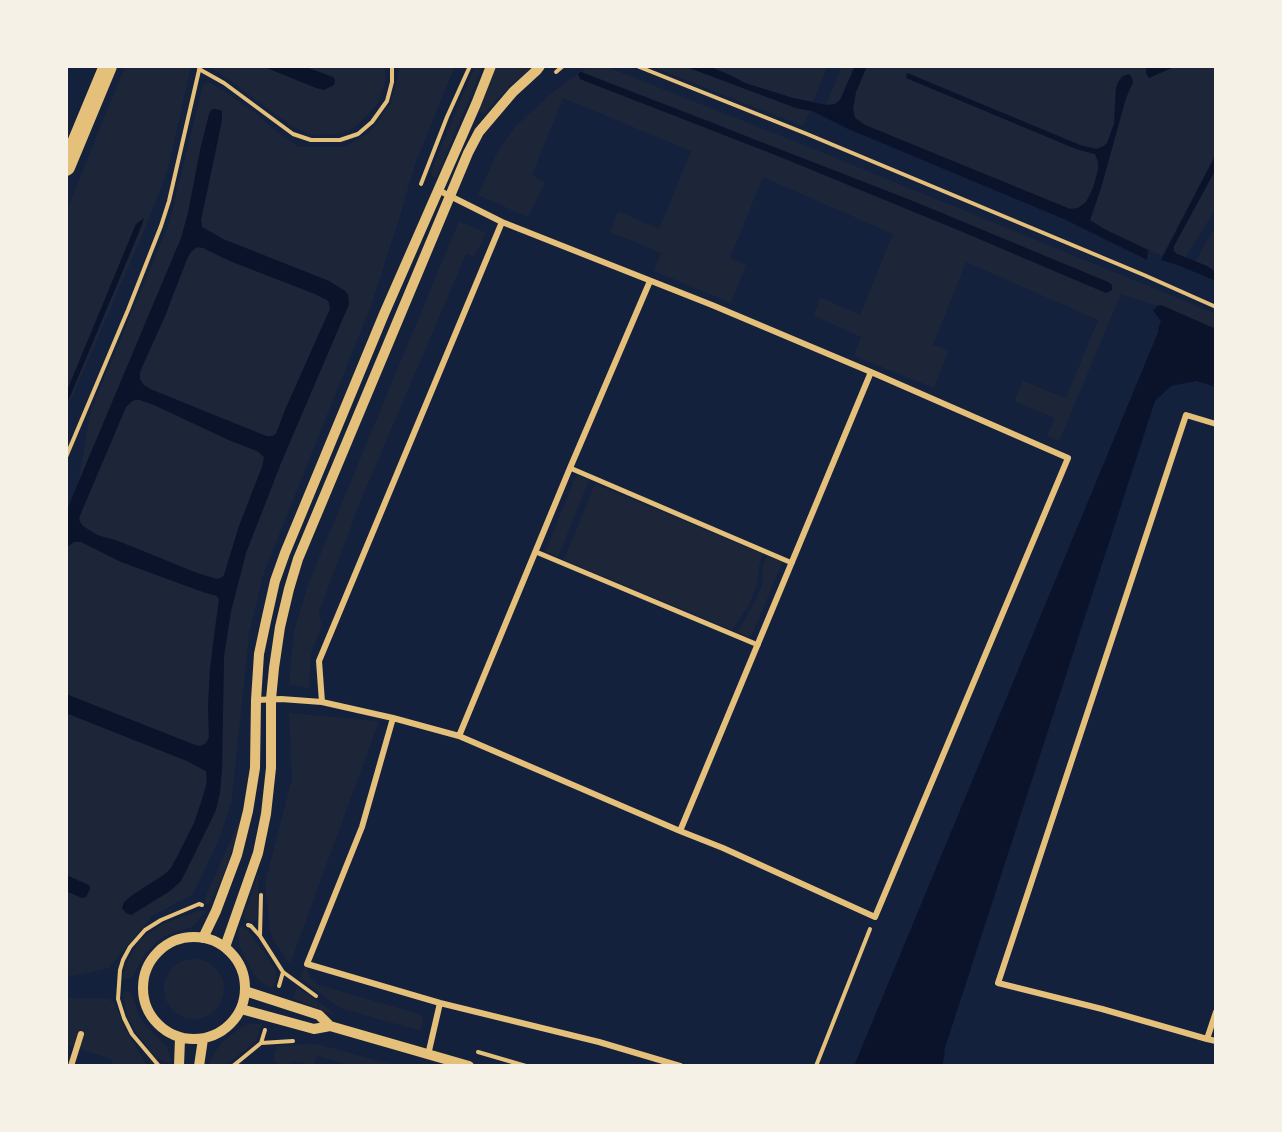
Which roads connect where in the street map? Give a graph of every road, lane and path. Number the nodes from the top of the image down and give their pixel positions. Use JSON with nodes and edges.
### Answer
{"nodes":[{"id":1,"x":108,"y":66,"type":"edge"},
{"id":2,"x":392,"y":66,"type":"edge"},
{"id":3,"x":470,"y":66,"type":"edge"},
{"id":4,"x":491,"y":66,"type":"edge"},
{"id":5,"x":540,"y":66,"type":"edge"},
{"id":6,"x":637,"y":66,"type":"edge"},
{"id":7,"x":199,"y":68,"type":"edge"},
{"id":8,"x":66,"y":167,"type":"edge"},
{"id":9,"x":421,"y":184,"type":"dead end"},
{"id":10,"x":438,"y":190,"type":"junction"},
{"id":11,"x":450,"y":196,"type":"junction"},
{"id":12,"x":502,"y":222,"type":"junction"},
{"id":13,"x":650,"y":280,"type":"junction"},
{"id":14,"x":1216,"y":307,"type":"edge"},
{"id":15,"x":871,"y":372,"type":"junction"},
{"id":16,"x":1216,"y":424,"type":"edge"},
{"id":17,"x":66,"y":457,"type":"edge"},
{"id":18,"x":570,"y":468,"type":"junction"},
{"id":19,"x":536,"y":552,"type":"junction"},
{"id":20,"x":792,"y":563,"type":"junction"},
{"id":21,"x":758,"y":645,"type":"junction"},
{"id":22,"x":271,"y":699,"type":"junction"},
{"id":23,"x":256,"y":700,"type":"junction"},
{"id":24,"x":322,"y":702,"type":"junction"},
{"id":25,"x":393,"y":718,"type":"junction"},
{"id":26,"x":459,"y":736,"type":"junction"},
{"id":27,"x":680,"y":831,"type":"junction"},
{"id":28,"x":262,"y":893,"type":"dead end"},
{"id":29,"x":216,"y":911,"type":"junction"},
{"id":30,"x":875,"y":917,"type":"junction"},
{"id":31,"x":260,"y":936,"type":"dead end"},
{"id":32,"x":203,"y":938,"type":"junction"},
{"id":33,"x":225,"y":947,"type":"junction"},
{"id":34,"x":283,"y":972,"type":"dead end"},
{"id":35,"x":245,"y":991,"type":"junction"},
{"id":36,"x":318,"y":997,"type":"dead end"},
{"id":37,"x":440,"y":1003,"type":"junction"},
{"id":38,"x":241,"y":1009,"type":"junction"},
{"id":39,"x":1216,"y":1011,"type":"edge"},
{"id":40,"x":330,"y":1026,"type":"junction"},
{"id":41,"x":81,"y":1034,"type":"dead end"},
{"id":42,"x":180,"y":1038,"type":"junction"},
{"id":43,"x":203,"y":1039,"type":"junction"},
{"id":44,"x":1207,"y":1039,"type":"junction"},
{"id":45,"x":297,"y":1041,"type":"dead end"},
{"id":46,"x":1216,"y":1041,"type":"edge"},
{"id":47,"x":261,"y":1043,"type":"dead end"},
{"id":48,"x":474,"y":1051,"type":"dead end"},
{"id":49,"x":428,"y":1055,"type":"junction"},
{"id":50,"x":71,"y":1066,"type":"edge"},
{"id":51,"x":159,"y":1066,"type":"edge"},
{"id":52,"x":179,"y":1066,"type":"edge"},
{"id":53,"x":199,"y":1066,"type":"edge"},
{"id":54,"x":469,"y":1066,"type":"edge"},
{"id":55,"x":526,"y":1066,"type":"edge"},
{"id":56,"x":680,"y":1066,"type":"edge"},
{"id":57,"x":816,"y":1066,"type":"edge"}],
"edges":[{"from":1,"to":8,"type":"highway"},
{"from":2,"to":7,"type":"path"},
{"from":3,"to":9,"type":"path"},
{"from":4,"to":10,"type":"street"},
{"from":5,"to":11,"type":"street"},
{"from":6,"to":14,"type":"path"},
{"from":7,"to":17,"type":"path"},
{"from":10,"to":11,"type":"street"},
{"from":10,"to":23,"type":"street"},
{"from":11,"to":12,"type":"street"},
{"from":11,"to":22,"type":"street"},
{"from":12,"to":13,"type":"street"},
{"from":12,"to":24,"type":"street"},
{"from":13,"to":15,"type":"street"},
{"from":13,"to":18,"type":"street"},
{"from":15,"to":20,"type":"street"},
{"from":15,"to":30,"type":"street"},
{"from":16,"to":44,"type":"street"},
{"from":18,"to":19,"type":"street"},
{"from":18,"to":20,"type":"street"},
{"from":19,"to":21,"type":"street"},
{"from":19,"to":26,"type":"street"},
{"from":20,"to":21,"type":"street"},
{"from":21,"to":27,"type":"street"},
{"from":22,"to":23,"type":"street"},
{"from":22,"to":24,"type":"street"},
{"from":22,"to":33,"type":"street"},
{"from":23,"to":29,"type":"street"},
{"from":24,"to":25,"type":"street"},
{"from":25,"to":26,"type":"street"},
{"from":25,"to":37,"type":"street"},
{"from":26,"to":27,"type":"street"},
{"from":27,"to":30,"type":"street"},
{"from":28,"to":31,"type":"path"},
{"from":29,"to":32,"type":"street"},
{"from":29,"to":51,"type":"path"},
{"from":30,"to":57,"type":"path"},
{"from":32,"to":33,"type":"street"},
{"from":32,"to":42,"type":"street"},
{"from":33,"to":35,"type":"street"},
{"from":34,"to":36,"type":"path"},
{"from":35,"to":38,"type":"street"},
{"from":35,"to":40,"type":"street"},
{"from":37,"to":49,"type":"street"},
{"from":37,"to":56,"type":"street"},
{"from":38,"to":40,"type":"street"},
{"from":38,"to":43,"type":"street"},
{"from":39,"to":44,"type":"street"},
{"from":40,"to":49,"type":"street"},
{"from":41,"to":50,"type":"street"},
{"from":42,"to":43,"type":"street"},
{"from":42,"to":52,"type":"street"},
{"from":43,"to":53,"type":"street"},
{"from":44,"to":46,"type":"street"},
{"from":45,"to":47,"type":"path"},
{"from":48,"to":55,"type":"path"},
{"from":49,"to":54,"type":"street"}]}
